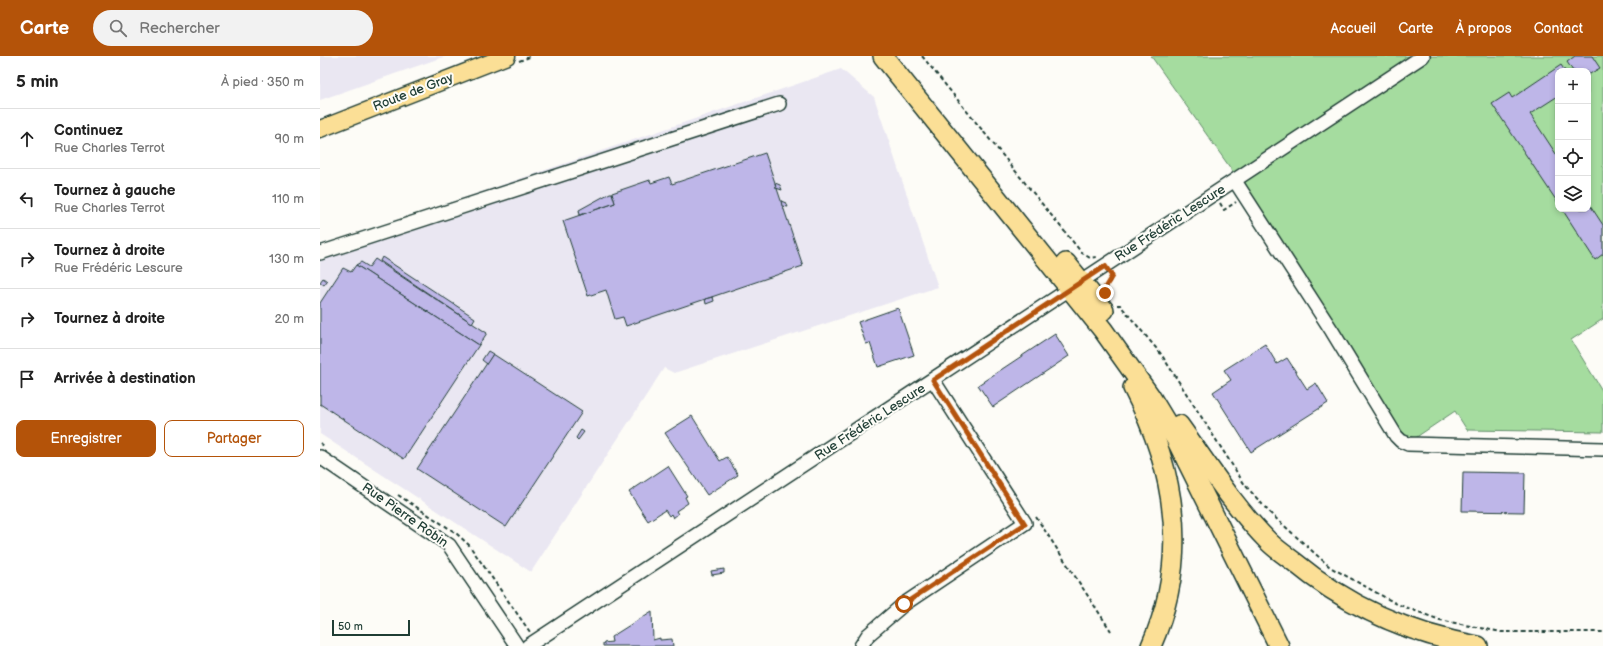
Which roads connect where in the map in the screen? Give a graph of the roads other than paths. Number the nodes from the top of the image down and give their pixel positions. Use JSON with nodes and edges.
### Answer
{"nodes":[{"id":1,"x":507,"y":56,"type":"edge"},
{"id":2,"x":883,"y":56,"type":"edge"},
{"id":3,"x":894,"y":56,"type":"edge"},
{"id":4,"x":1423,"y":56,"type":"edge"},
{"id":5,"x":779,"y":104,"type":"dead end"},
{"id":6,"x":320,"y":129,"type":"edge"},
{"id":7,"x":1235,"y":181,"type":"junction"},
{"id":8,"x":320,"y":253,"type":"edge"},
{"id":9,"x":1076,"y":286,"type":"junction"},
{"id":10,"x":1110,"y":320,"type":"junction"},
{"id":11,"x":933,"y":380,"type":"junction"},
{"id":12,"x":1168,"y":411,"type":"junction"},
{"id":13,"x":1603,"y":449,"type":"edge"},
{"id":14,"x":320,"y":456,"type":"edge"},
{"id":15,"x":1283,"y":645,"type":"edge"},
{"id":16,"x":517,"y":646,"type":"edge"},
{"id":17,"x":528,"y":646,"type":"edge"},
{"id":18,"x":861,"y":646,"type":"edge"},
{"id":19,"x":1151,"y":646,"type":"edge"},
{"id":20,"x":1478,"y":646,"type":"edge"}],
"edges":[{"from":1,"to":6,"type":"main road","name":"Route de Gray"},
{"from":2,"to":9,"type":"highway"},
{"from":3,"to":9,"type":"highway"},
{"from":4,"to":7,"type":"street","name":"Rue Frédéric Lescure"},
{"from":5,"to":8,"type":"street"},
{"from":7,"to":9,"type":"street","name":"Rue Frédéric Lescure"},
{"from":7,"to":13,"type":"street"},
{"from":9,"to":10,"type":"highway"},
{"from":9,"to":11,"type":"street","name":"Rue Frédéric Lescure"},
{"from":10,"to":12,"type":"highway"},
{"from":10,"to":15,"type":"highway"},
{"from":10,"to":19,"type":"highway"},
{"from":11,"to":17,"type":"street","name":"Rue Frédéric Lescure"},
{"from":11,"to":18,"type":"street"},
{"from":12,"to":15,"type":"highway"},
{"from":12,"to":20,"type":"highway"},
{"from":14,"to":16,"type":"street","name":"Rue Pierre Robin"}]}
